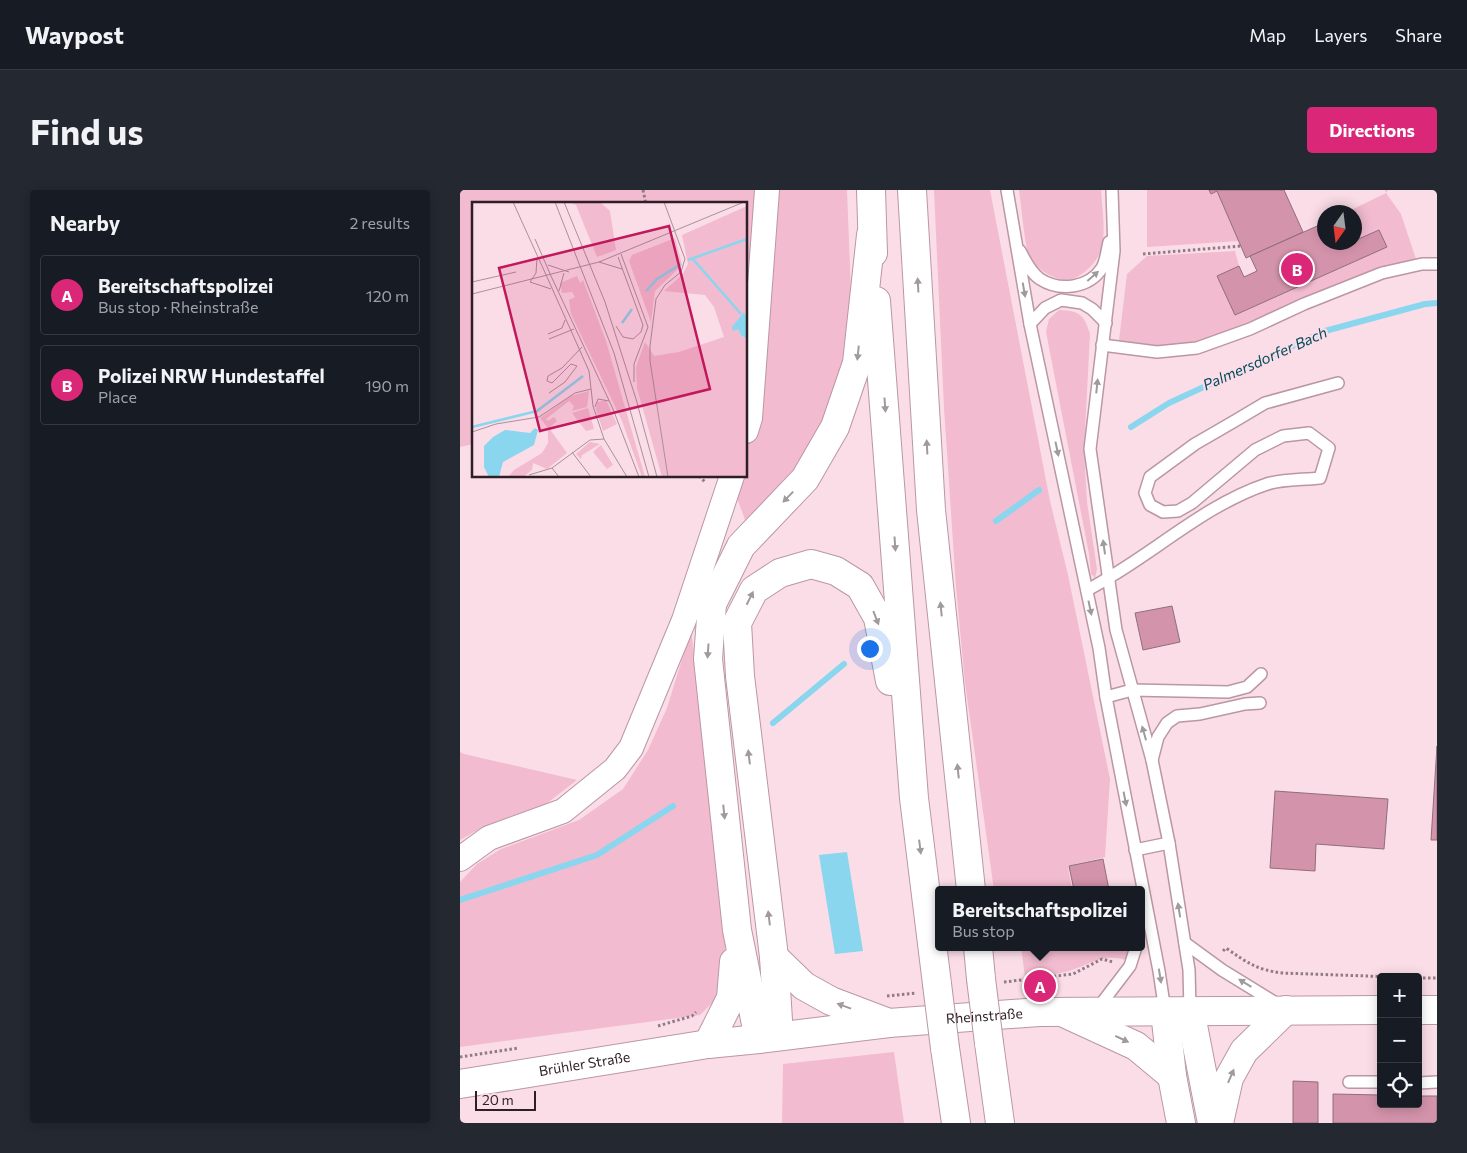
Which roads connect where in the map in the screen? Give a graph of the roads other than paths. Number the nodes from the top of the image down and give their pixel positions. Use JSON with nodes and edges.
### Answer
{"nodes":[{"id":1,"x":767,"y":190,"type":"edge"},
{"id":2,"x":871,"y":190,"type":"edge"},
{"id":3,"x":912,"y":190,"type":"edge"},
{"id":4,"x":1007,"y":190,"type":"edge"},
{"id":5,"x":1112,"y":190,"type":"edge"},
{"id":6,"x":1113,"y":210,"type":"junction"},
{"id":7,"x":871,"y":235,"type":"junction"},
{"id":8,"x":1016,"y":243,"type":"junction"},
{"id":9,"x":1437,"y":264,"type":"edge"},
{"id":10,"x":1106,"y":323,"type":"junction"},
{"id":11,"x":1030,"y":324,"type":"junction"},
{"id":12,"x":1102,"y":345,"type":"junction"},
{"id":13,"x":1338,"y":383,"type":"dead end"},
{"id":14,"x":748,"y":424,"type":"edge"},
{"id":15,"x":731,"y":478,"type":"edge"},
{"id":16,"x":1108,"y":579,"type":"junction"},
{"id":17,"x":1087,"y":590,"type":"junction"},
{"id":18,"x":1261,"y":674,"type":"dead end"},
{"id":19,"x":1132,"y":690,"type":"junction"},
{"id":20,"x":1106,"y":697,"type":"junction"},
{"id":21,"x":1260,"y":703,"type":"dead end"},
{"id":22,"x":1152,"y":760,"type":"junction"},
{"id":23,"x":914,"y":798,"type":"junction"},
{"id":24,"x":1169,"y":843,"type":"junction"},
{"id":25,"x":1135,"y":850,"type":"junction"},
{"id":26,"x":460,"y":859,"type":"edge"},
{"id":27,"x":971,"y":886,"type":"edge"},
{"id":28,"x":1142,"y":886,"type":"edge"},
{"id":29,"x":1145,"y":899,"type":"edge"},
{"id":30,"x":1146,"y":904,"type":"junction"},
{"id":31,"x":1145,"y":908,"type":"edge"},
{"id":32,"x":737,"y":930,"type":"junction"},
{"id":33,"x":1185,"y":943,"type":"junction"},
{"id":34,"x":978,"y":951,"type":"edge"},
{"id":35,"x":1135,"y":951,"type":"edge"},
{"id":36,"x":774,"y":958,"type":"junction"},
{"id":37,"x":1286,"y":1010,"type":"junction"},
{"id":38,"x":1377,"y":1010,"type":"edge"},
{"id":39,"x":1422,"y":1010,"type":"edge"},
{"id":40,"x":1437,"y":1010,"type":"edge"},
{"id":41,"x":1096,"y":1011,"type":"junction"},
{"id":42,"x":1178,"y":1011,"type":"junction"},
{"id":43,"x":1062,"y":1012,"type":"junction"},
{"id":44,"x":889,"y":1023,"type":"junction"},
{"id":45,"x":769,"y":1038,"type":"junction"},
{"id":46,"x":708,"y":1044,"type":"junction"},
{"id":47,"x":1172,"y":1076,"type":"junction"},
{"id":48,"x":1350,"y":1082,"type":"dead end"},
{"id":49,"x":1377,"y":1082,"type":"edge"},
{"id":50,"x":1437,"y":1082,"type":"edge"},
{"id":51,"x":1422,"y":1083,"type":"edge"},
{"id":52,"x":460,"y":1084,"type":"edge"},
{"id":53,"x":956,"y":1123,"type":"edge"},
{"id":54,"x":1000,"y":1123,"type":"edge"},
{"id":55,"x":1181,"y":1123,"type":"edge"},
{"id":56,"x":1212,"y":1123,"type":"edge"},
{"id":57,"x":1219,"y":1123,"type":"edge"}],
"edges":[{"from":1,"to":14,"type":"street"},
{"from":2,"to":7,"type":"main road"},
{"from":27,"to":3,"type":"main road","one_way":true},
{"from":4,"to":8,"type":"lane"},
{"from":5,"to":6,"type":"lane"},
{"from":8,"to":6,"type":"lane","one_way":true},
{"from":6,"to":10,"type":"lane"},
{"from":7,"to":23,"type":"main road","one_way":true},
{"from":7,"to":32,"type":"main road","one_way":true},
{"from":8,"to":11,"type":"lane","one_way":true},
{"from":9,"to":12,"type":"lane"},
{"from":10,"to":11,"type":"lane"},
{"from":10,"to":12,"type":"lane"},
{"from":11,"to":17,"type":"lane","one_way":true},
{"from":16,"to":12,"type":"lane","one_way":true},
{"from":13,"to":16,"type":"lane"},
{"from":15,"to":26,"type":"street"},
{"from":16,"to":17,"type":"lane"},
{"from":16,"to":19,"type":"lane"},
{"from":17,"to":20,"type":"lane","one_way":true},
{"from":18,"to":19,"type":"lane"},
{"from":19,"to":20,"type":"lane"},
{"from":22,"to":19,"type":"lane","one_way":true},
{"from":20,"to":25,"type":"lane","one_way":true},
{"from":21,"to":22,"type":"lane"},
{"from":22,"to":24,"type":"lane"},
{"from":36,"to":23,"type":"main road","one_way":true},
{"from":23,"to":53,"type":"main road","one_way":true,"bridge":true},
{"from":24,"to":25,"type":"lane"},
{"from":33,"to":24,"type":"lane","one_way":true},
{"from":25,"to":28,"type":"lane"},
{"from":29,"to":30,"type":"lane"},
{"from":30,"to":31,"type":"lane"},
{"from":30,"to":42,"type":"lane","one_way":true},
{"from":32,"to":45,"type":"main road"},
{"from":32,"to":46,"type":"main road"},
{"from":37,"to":33,"type":"lane","one_way":true},
{"from":33,"to":42,"type":"lane"},
{"from":34,"to":54,"type":"main road","bridge":true},
{"from":35,"to":41,"type":"lane"},
{"from":44,"to":36,"type":"main road","one_way":true},
{"from":36,"to":45,"type":"main road"},
{"from":37,"to":38,"type":"main road","name":"Rheinstraße"},
{"from":37,"to":42,"type":"main road","name":"Rheinstraße"},
{"from":57,"to":37,"type":"main road","one_way":true},
{"from":39,"to":40,"type":"main road"},
{"from":41,"to":42,"type":"main road","name":"Rheinstraße"},
{"from":41,"to":43,"type":"main road","name":"Rheinstraße"},
{"from":42,"to":47,"type":"main road"},
{"from":42,"to":56,"type":"main road"},
{"from":43,"to":44,"type":"main road","name":"Rheinstraße"},
{"from":43,"to":47,"type":"main road","one_way":true},
{"from":44,"to":45,"type":"main road","name":"Rheinstraße"},
{"from":45,"to":46,"type":"main road","name":"Rheinstraße"},
{"from":46,"to":52,"type":"main road","name":"Brühler Straße"},
{"from":47,"to":55,"type":"main road"},
{"from":48,"to":49,"type":"lane"},
{"from":50,"to":51,"type":"lane"}]}
